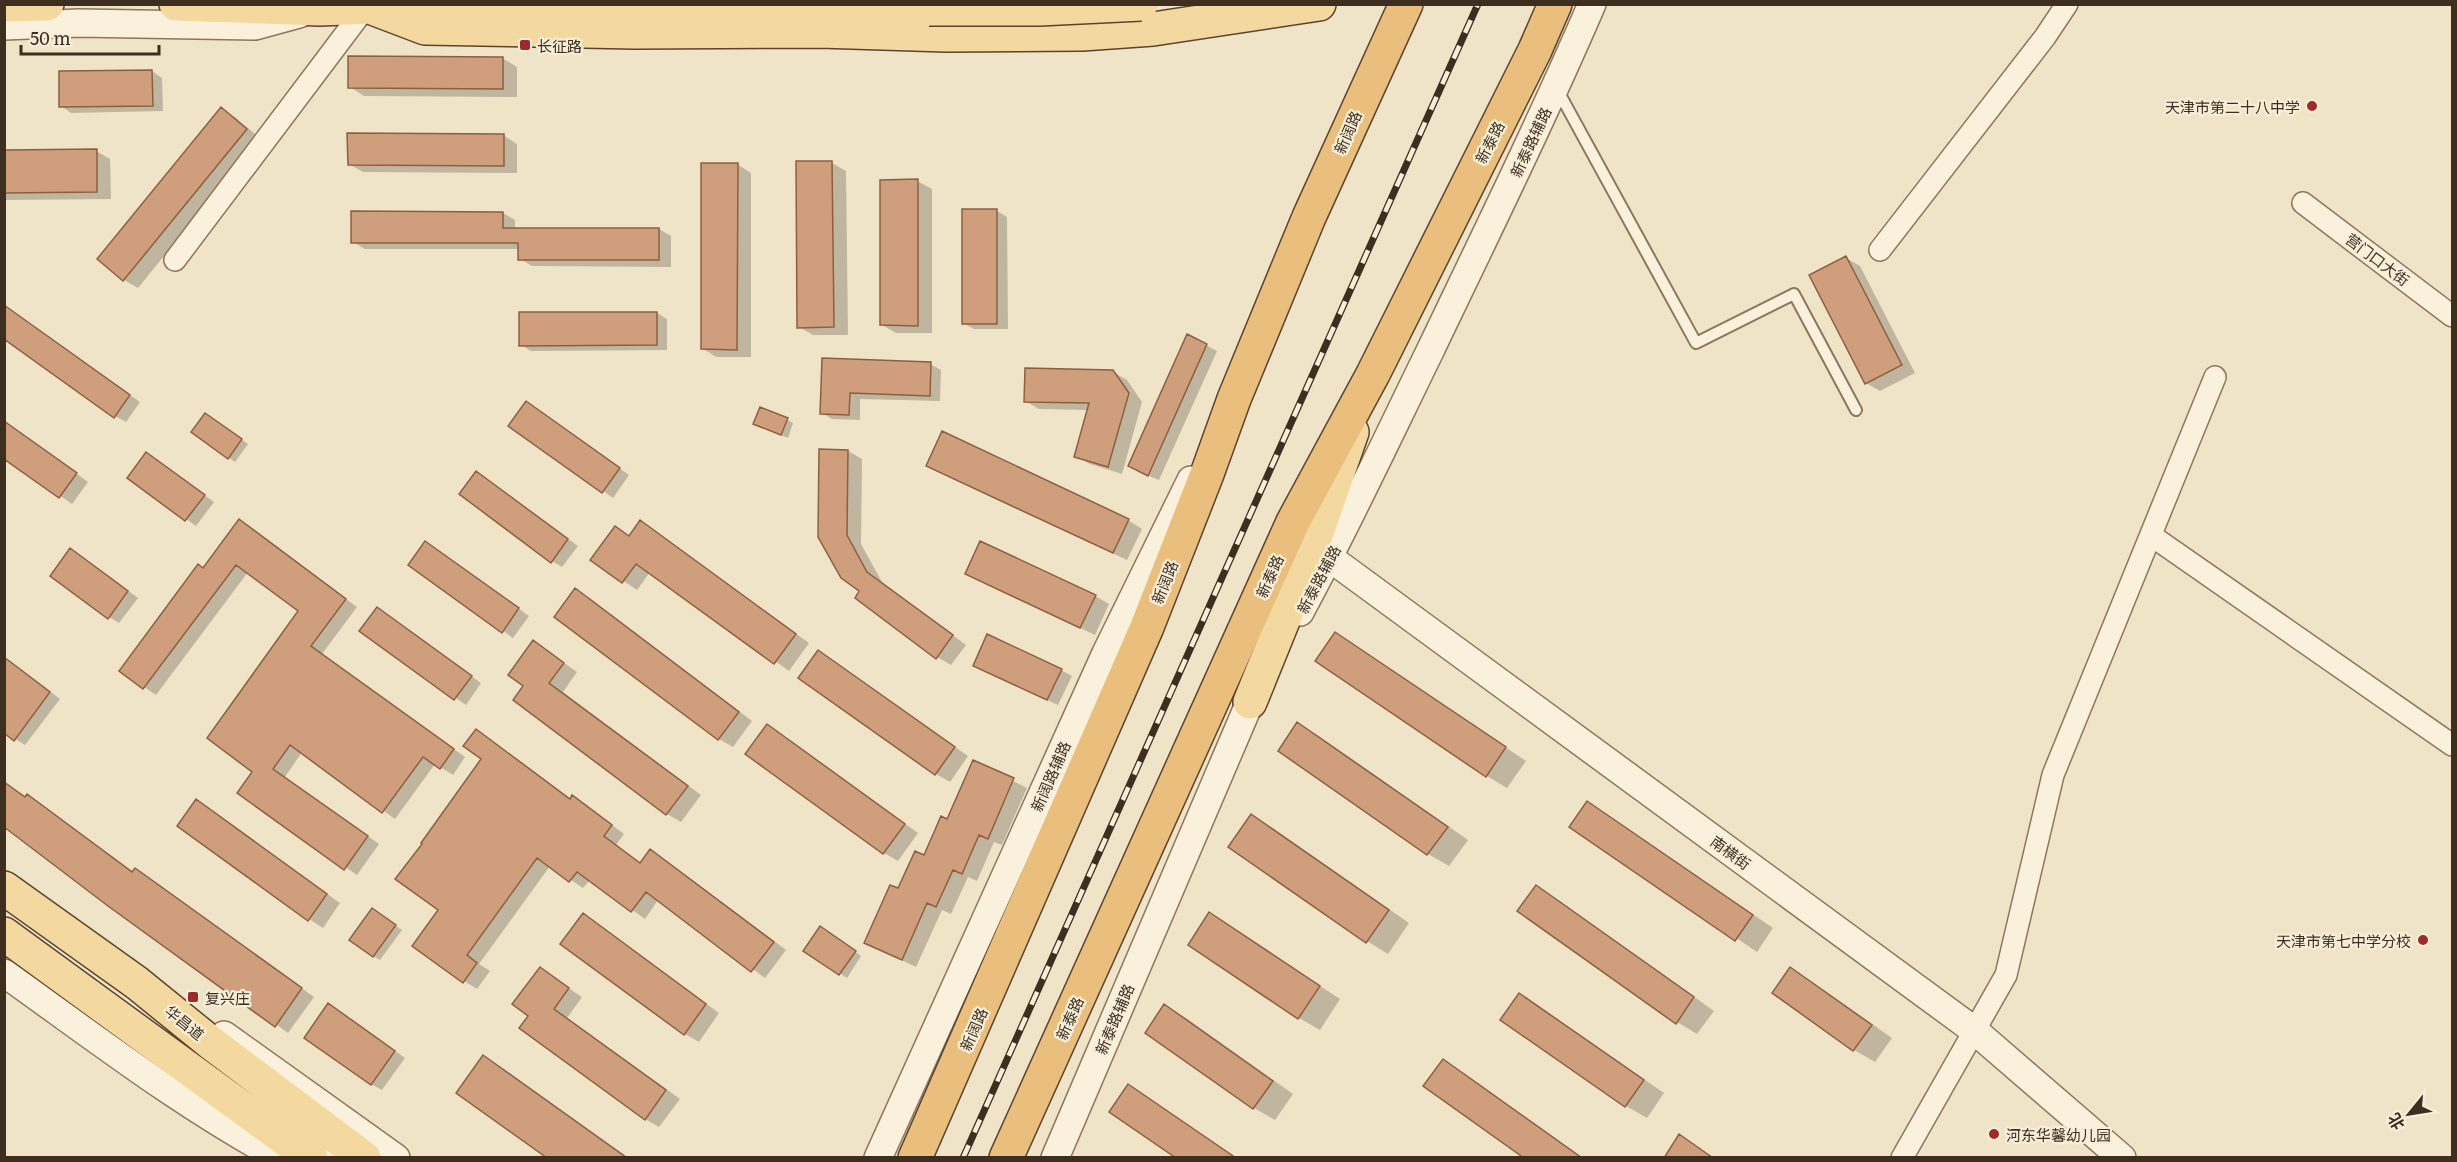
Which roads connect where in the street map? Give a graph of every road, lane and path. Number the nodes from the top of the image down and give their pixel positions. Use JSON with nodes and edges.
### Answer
{"nodes":[{"id":1,"x":47,"y":4,"type":"edge"},
{"id":2,"x":176,"y":4,"type":"edge"},
{"id":3,"x":1141,"y":4,"type":"edge"},
{"id":4,"x":1319,"y":4,"type":"edge"},
{"id":5,"x":1555,"y":4,"type":"edge"},
{"id":6,"x":1592,"y":4,"type":"edge"},
{"id":7,"x":2067,"y":4,"type":"edge"},
{"id":8,"x":4,"y":5,"type":"edge"},
{"id":9,"x":426,"y":5,"type":"edge"},
{"id":10,"x":264,"y":6,"type":"edge"},
{"id":11,"x":1405,"y":6,"type":"edge"},
{"id":12,"x":370,"y":8,"type":"junction"},
{"id":13,"x":320,"y":9,"type":"junction"},
{"id":14,"x":940,"y":16,"type":"edge"},
{"id":15,"x":4,"y":26,"type":"edge"},
{"id":16,"x":1556,"y":87,"type":"junction"},
{"id":17,"x":2303,"y":203,"type":"dead end"},
{"id":18,"x":1880,"y":250,"type":"dead end"},
{"id":19,"x":175,"y":260,"type":"dead end"},
{"id":20,"x":2452,"y":316,"type":"edge"},
{"id":21,"x":1373,"y":374,"type":"junction"},
{"id":22,"x":2215,"y":377,"type":"dead end"},
{"id":23,"x":1234,"y":399,"type":"junction"},
{"id":24,"x":1856,"y":410,"type":"dead end"},
{"id":25,"x":2152,"y":536,"type":"junction"},
{"id":26,"x":1330,"y":558,"type":"junction"},
{"id":27,"x":1250,"y":702,"type":"junction"},
{"id":28,"x":2452,"y":745,"type":"edge"},
{"id":29,"x":4,"y":888,"type":"edge"},
{"id":30,"x":4,"y":934,"type":"edge"},
{"id":31,"x":4,"y":973,"type":"edge"},
{"id":32,"x":137,"y":983,"type":"junction"},
{"id":33,"x":1975,"y":1031,"type":"junction"},
{"id":34,"x":140,"y":1070,"type":"junction"},
{"id":35,"x":350,"y":1151,"type":"edge"},
{"id":36,"x":241,"y":1158,"type":"edge"},
{"id":37,"x":280,"y":1158,"type":"edge"},
{"id":38,"x":311,"y":1158,"type":"edge"},
{"id":39,"x":396,"y":1158,"type":"edge"},
{"id":40,"x":878,"y":1158,"type":"edge"},
{"id":41,"x":915,"y":1158,"type":"edge"},
{"id":42,"x":1006,"y":1158,"type":"edge"},
{"id":43,"x":1055,"y":1158,"type":"edge"},
{"id":44,"x":1902,"y":1158,"type":"edge"},
{"id":45,"x":2122,"y":1158,"type":"edge"}],
"edges":[{"from":1,"to":8,"type":"main road"},
{"from":2,"to":10,"type":"main road"},
{"from":3,"to":14,"type":"main road","bridge":true},
{"from":4,"to":14,"type":"main road"},
{"from":5,"to":21,"type":"highway","name":"新泰路"},
{"from":6,"to":16,"type":"street","name":"新泰路辅路"},
{"from":7,"to":18,"type":"street"},
{"from":9,"to":12,"type":"main road"},
{"from":9,"to":14,"type":"main road"},
{"from":10,"to":13,"type":"main road"},
{"from":11,"to":23,"type":"highway","name":"新阔路"},
{"from":12,"to":13,"type":"main road"},
{"from":12,"to":14,"type":"main road"},
{"from":12,"to":19,"type":"street"},
{"from":13,"to":15,"type":"street"},
{"from":16,"to":24,"type":"lane"},
{"from":16,"to":26,"type":"street","name":"新泰路辅路"},
{"from":17,"to":20,"type":"street","name":"营门口大街"},
{"from":21,"to":27,"type":"main road"},
{"from":21,"to":42,"type":"highway","name":"新泰路"},
{"from":22,"to":25,"type":"street"},
{"from":23,"to":40,"type":"street","name":"新阔路辅路"},
{"from":23,"to":41,"type":"highway","name":"新阔路"},
{"from":25,"to":28,"type":"street"},
{"from":25,"to":33,"type":"street"},
{"from":26,"to":27,"type":"street","name":"新泰路辅路"},
{"from":26,"to":33,"type":"street","name":"南横街"},
{"from":27,"to":43,"type":"street","name":"新泰路辅路"},
{"from":29,"to":32,"type":"main road","name":"华昌道"},
{"from":30,"to":38,"type":"main road"},
{"from":31,"to":34,"type":"street"},
{"from":32,"to":35,"type":"main road","name":"华昌道"},
{"from":32,"to":35,"type":"street"},
{"from":33,"to":44,"type":"street"},
{"from":33,"to":45,"type":"street","name":"南横街"},
{"from":34,"to":36,"type":"street"},
{"from":34,"to":37,"type":"street"},
{"from":35,"to":39,"type":"street"}]}
